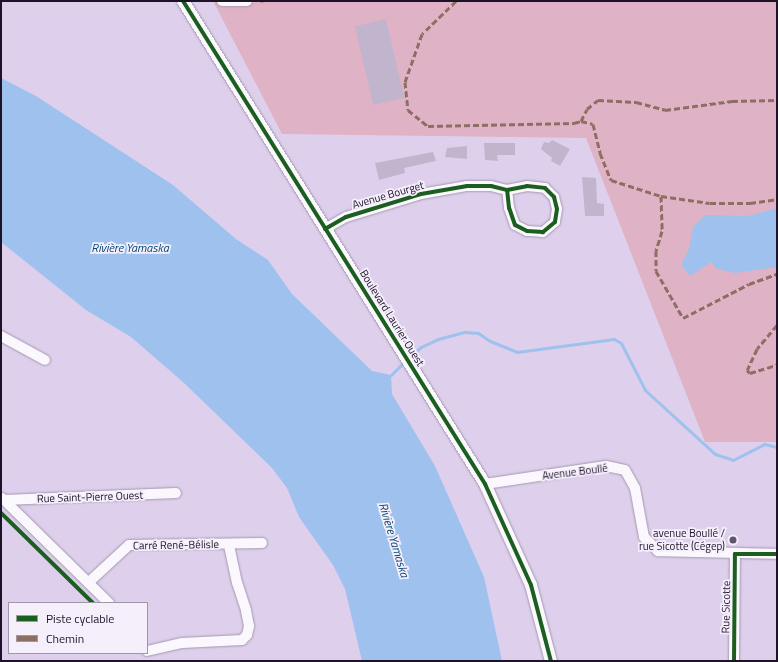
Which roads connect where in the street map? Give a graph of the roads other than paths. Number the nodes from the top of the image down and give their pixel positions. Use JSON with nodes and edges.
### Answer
{"nodes":[{"id":1,"x":184,"y":1,"type":"edge"},
{"id":2,"x":222,"y":1,"type":"edge"},
{"id":3,"x":247,"y":1,"type":"edge"},
{"id":4,"x":507,"y":190,"type":"junction"},
{"id":5,"x":325,"y":229,"type":"junction"},
{"id":6,"x":1,"y":336,"type":"edge"},
{"id":7,"x":45,"y":360,"type":"dead end"},
{"id":8,"x":485,"y":484,"type":"junction"},
{"id":9,"x":176,"y":493,"type":"dead end"},
{"id":10,"x":3,"y":499,"type":"edge"},
{"id":11,"x":262,"y":543,"type":"dead end"},
{"id":12,"x":228,"y":545,"type":"junction"},
{"id":13,"x":735,"y":554,"type":"junction"},
{"id":14,"x":777,"y":554,"type":"edge"},
{"id":15,"x":89,"y":582,"type":"junction"},
{"id":16,"x":108,"y":602,"type":"edge"},
{"id":17,"x":148,"y":651,"type":"edge"},
{"id":18,"x":551,"y":661,"type":"edge"},
{"id":19,"x":734,"y":661,"type":"edge"}],
"edges":[{"from":1,"to":5,"type":"main road","name":"Boulevard Laurier Ouest"},
{"from":2,"to":3,"type":"street"},
{"from":4,"to":4,"type":"street","name":"Avenue Bourget"},
{"from":4,"to":5,"type":"street","name":"Avenue Bourget"},
{"from":5,"to":8,"type":"main road","name":"Boulevard Laurier Ouest"},
{"from":6,"to":7,"type":"street"},
{"from":8,"to":13,"type":"street","name":"Avenue Boullé"},
{"from":8,"to":18,"type":"main road","name":"Boulevard Laurier Ouest"},
{"from":9,"to":10,"type":"street","name":"Rue Saint-Pierre Ouest"},
{"from":10,"to":15,"type":"street","name":"Rue Saint-Pierre Ouest"},
{"from":11,"to":12,"type":"street","name":"Carré René-Bélisle"},
{"from":12,"to":15,"type":"street","name":"Carré René-Bélisle"},
{"from":12,"to":17,"type":"street","name":"Carré René-Bélisle"},
{"from":13,"to":14,"type":"street","name":"Avenue Boullé"},
{"from":13,"to":19,"type":"street","name":"Rue Sicotte"},
{"from":15,"to":16,"type":"street","name":"Rue Saint-Pierre Ouest"}]}
